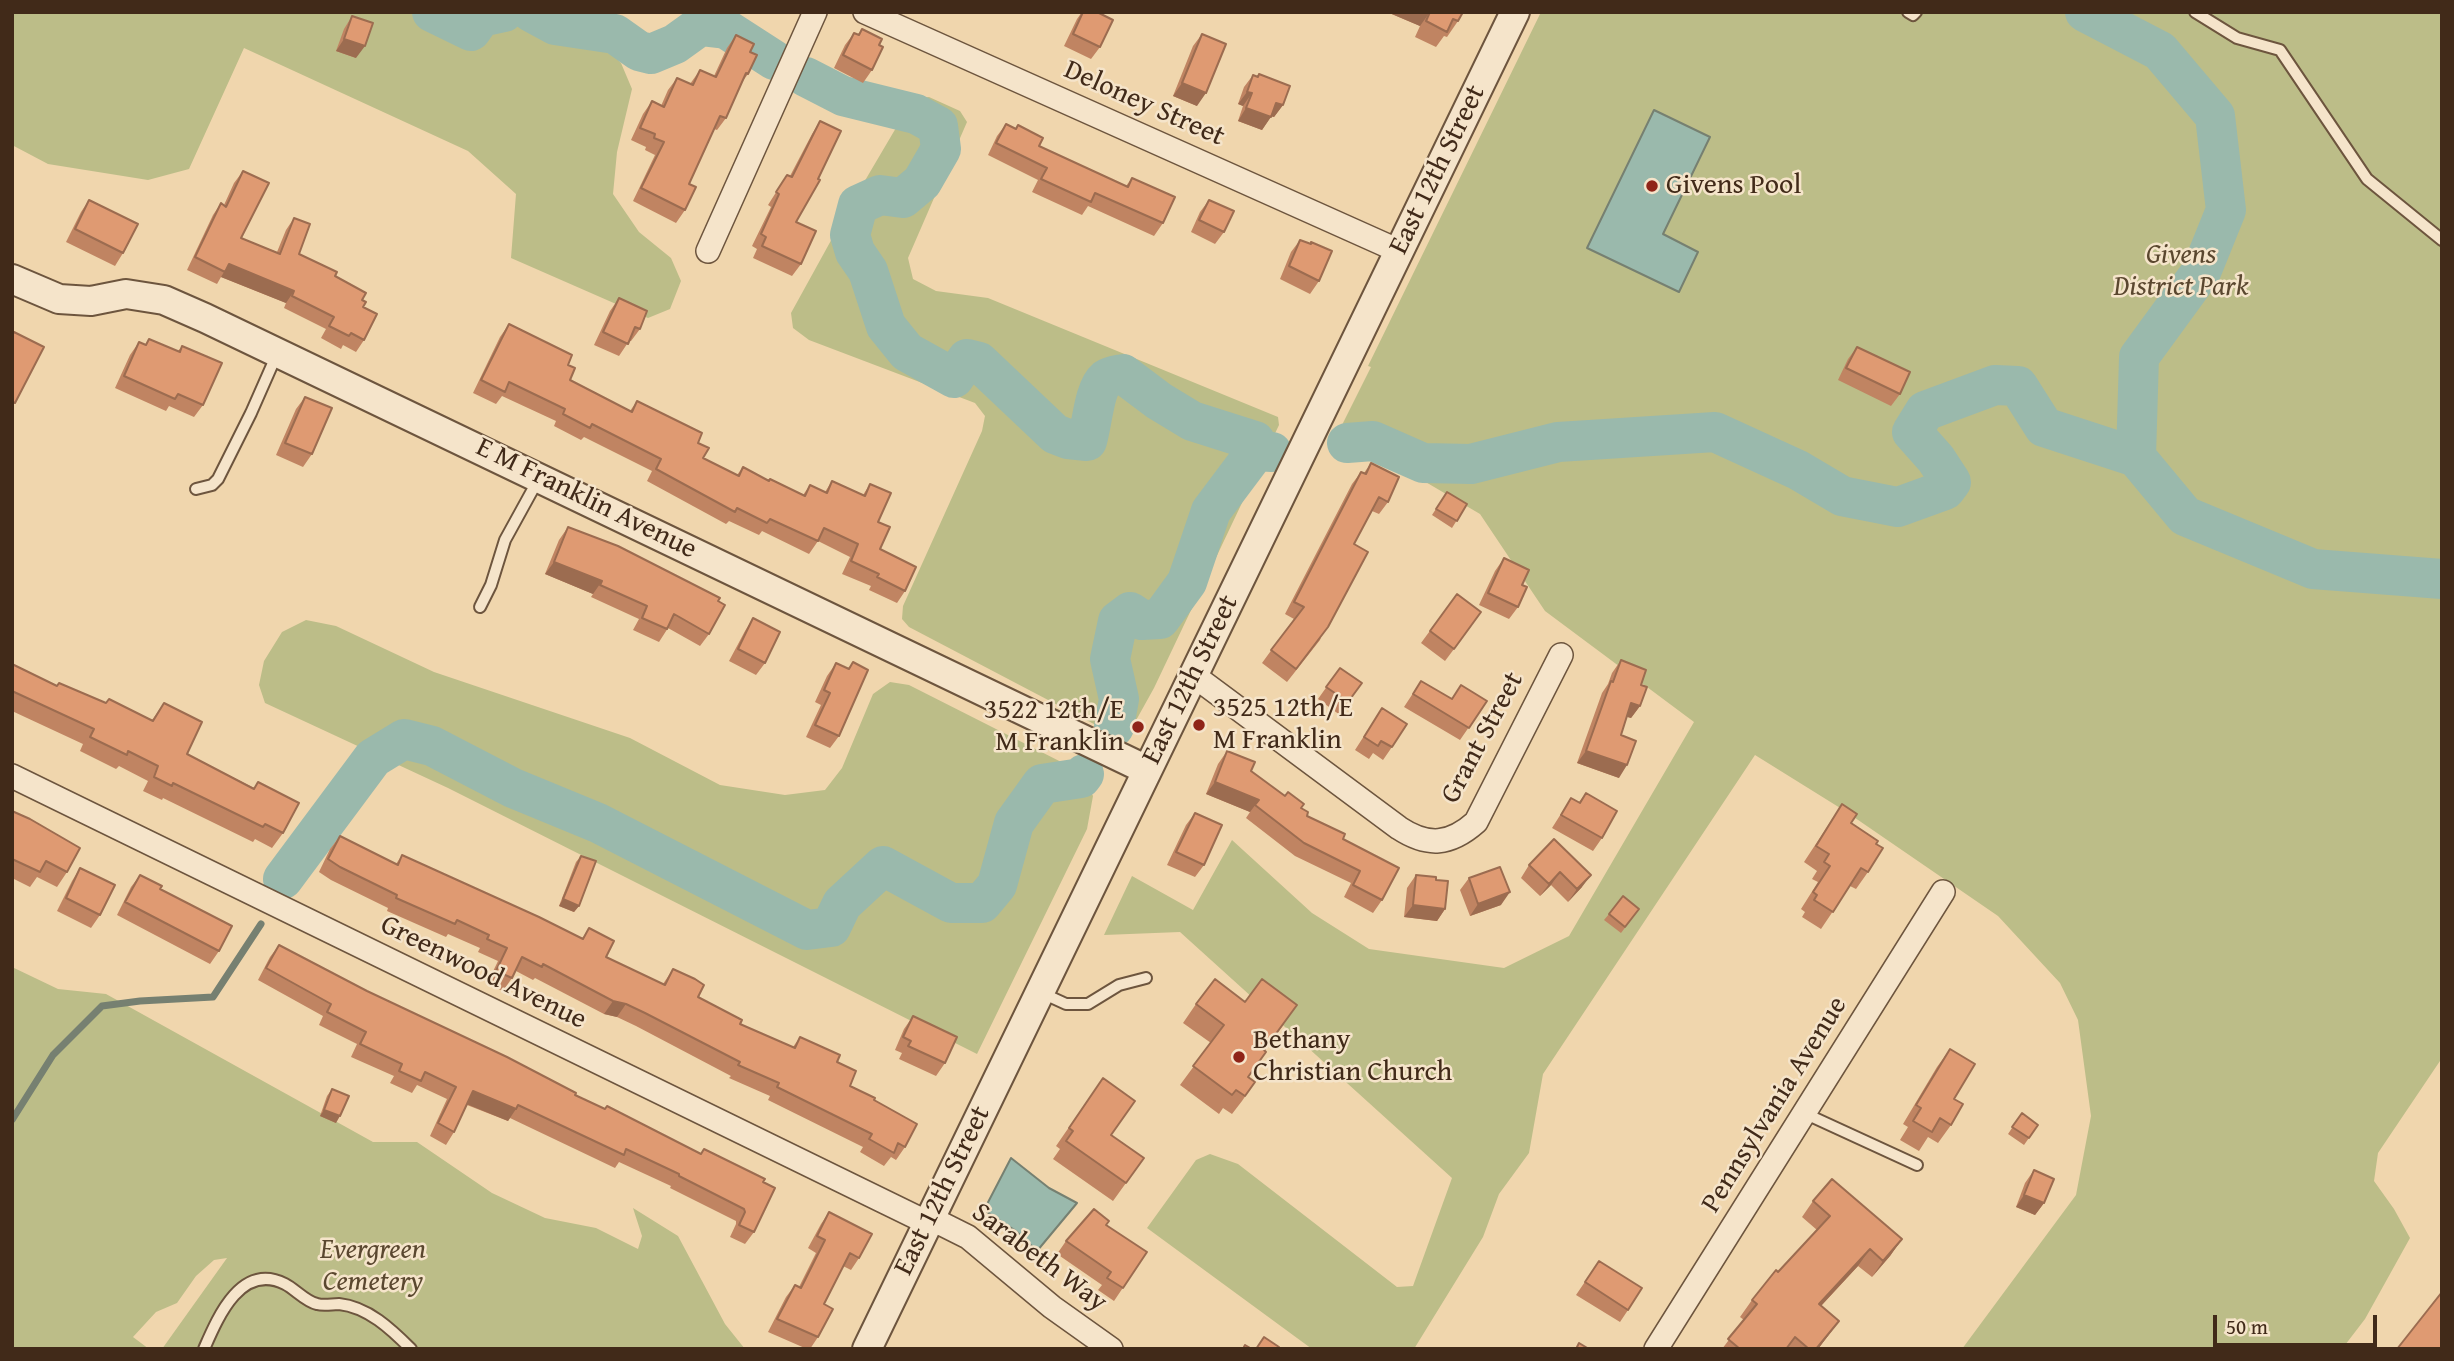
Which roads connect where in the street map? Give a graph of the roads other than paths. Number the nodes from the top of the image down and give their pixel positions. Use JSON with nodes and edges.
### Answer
{"nodes":[{"id":1,"x":815,"y":12,"type":"edge"},
{"id":2,"x":865,"y":12,"type":"edge"},
{"id":3,"x":1515,"y":12,"type":"edge"},
{"id":4,"x":1908,"y":12,"type":"edge"},
{"id":5,"x":1916,"y":12,"type":"edge"},
{"id":6,"x":2195,"y":12,"type":"edge"},
{"id":7,"x":2442,"y":240,"type":"edge"},
{"id":8,"x":708,"y":251,"type":"dead end"},
{"id":9,"x":1399,"y":251,"type":"junction"},
{"id":10,"x":12,"y":279,"type":"edge"},
{"id":11,"x":278,"y":351,"type":"junction"},
{"id":12,"x":540,"y":477,"type":"junction"},
{"id":13,"x":196,"y":489,"type":"dead end"},
{"id":14,"x":480,"y":607,"type":"dead end"},
{"id":15,"x":1561,"y":655,"type":"dead end"},
{"id":16,"x":1193,"y":675,"type":"junction"},
{"id":17,"x":1147,"y":770,"type":"junction"},
{"id":18,"x":12,"y":776,"type":"edge"},
{"id":19,"x":1943,"y":892,"type":"dead end"},
{"id":20,"x":1146,"y":978,"type":"dead end"},
{"id":21,"x":1040,"y":992,"type":"junction"},
{"id":22,"x":1806,"y":1114,"type":"junction"},
{"id":23,"x":1917,"y":1165,"type":"dead end"},
{"id":24,"x":929,"y":1220,"type":"junction"},
{"id":25,"x":204,"y":1349,"type":"edge"},
{"id":26,"x":411,"y":1349,"type":"edge"},
{"id":27,"x":867,"y":1349,"type":"edge"},
{"id":28,"x":1111,"y":1349,"type":"edge"},
{"id":29,"x":1656,"y":1349,"type":"edge"}],
"edges":[{"from":1,"to":8,"type":"street"},
{"from":2,"to":9,"type":"street","name":"Deloney Street"},
{"from":3,"to":9,"type":"street","name":"East 12th Street"},
{"from":4,"to":5,"type":"lane"},
{"from":6,"to":7,"type":"lane"},
{"from":9,"to":16,"type":"street","name":"East 12th Street"},
{"from":10,"to":11,"type":"street","name":"E M Franklin Avenue"},
{"from":11,"to":12,"type":"street","name":"E M Franklin Avenue"},
{"from":11,"to":13,"type":"lane"},
{"from":12,"to":14,"type":"lane"},
{"from":12,"to":17,"type":"street","name":"E M Franklin Avenue"},
{"from":15,"to":16,"type":"street","name":"Grant Street"},
{"from":16,"to":17,"type":"street","name":"East 12th Street"},
{"from":17,"to":21,"type":"street","name":"East 12th Street"},
{"from":18,"to":24,"type":"street","name":"Greenwood Avenue"},
{"from":19,"to":22,"type":"street","name":"Pennsylvania Avenue"},
{"from":20,"to":21,"type":"lane"},
{"from":21,"to":24,"type":"street","name":"East 12th Street"},
{"from":22,"to":23,"type":"lane"},
{"from":22,"to":29,"type":"street","name":"Pennsylvania Avenue"},
{"from":24,"to":27,"type":"street","name":"East 12th Street"},
{"from":24,"to":28,"type":"street","name":"Sarabeth Way"},
{"from":25,"to":26,"type":"lane"}]}
